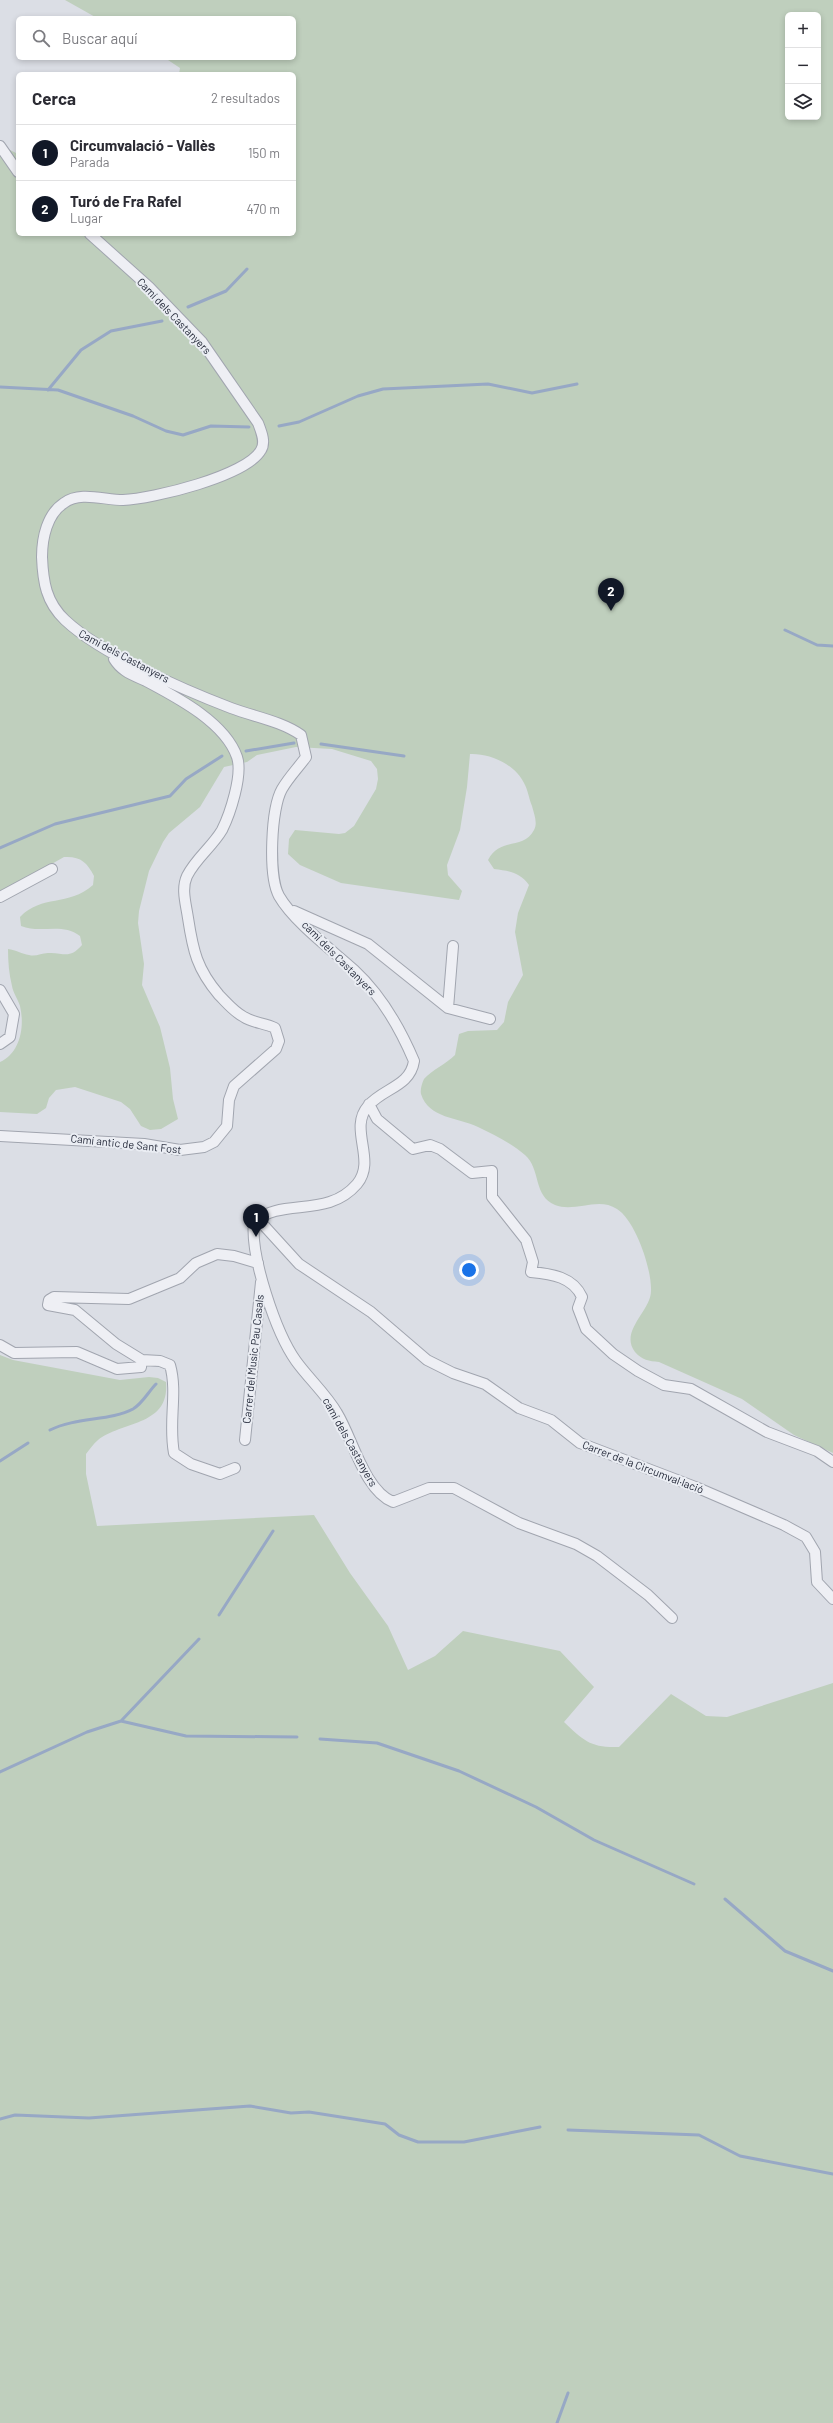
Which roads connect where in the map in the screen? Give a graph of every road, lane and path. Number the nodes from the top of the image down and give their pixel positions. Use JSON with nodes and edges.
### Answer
{"nodes":[{"id":1,"x":0,"y":146,"type":"edge"},
{"id":2,"x":16,"y":169,"type":"edge"},
{"id":3,"x":92,"y":236,"type":"edge"},
{"id":4,"x":114,"y":653,"type":"junction"},
{"id":5,"x":52,"y":869,"type":"dead end"},
{"id":6,"x":0,"y":897,"type":"edge"},
{"id":7,"x":288,"y":908,"type":"junction"},
{"id":8,"x":453,"y":946,"type":"dead end"},
{"id":9,"x":0,"y":990,"type":"edge"},
{"id":10,"x":448,"y":1008,"type":"junction"},
{"id":11,"x":490,"y":1019,"type":"dead end"},
{"id":12,"x":0,"y":1044,"type":"edge"},
{"id":13,"x":369,"y":1104,"type":"junction"},
{"id":14,"x":0,"y":1136,"type":"edge"},
{"id":15,"x":258,"y":1219,"type":"junction"},
{"id":16,"x":258,"y":1264,"type":"junction"},
{"id":17,"x":262,"y":1278,"type":"junction"},
{"id":18,"x":0,"y":1345,"type":"edge"},
{"id":19,"x":142,"y":1360,"type":"junction"},
{"id":20,"x":245,"y":1440,"type":"dead end"},
{"id":21,"x":833,"y":1462,"type":"edge"},
{"id":22,"x":235,"y":1468,"type":"dead end"},
{"id":23,"x":833,"y":1599,"type":"edge"},
{"id":24,"x":672,"y":1618,"type":"dead end"}],
"edges":[{"from":1,"to":2,"type":"street"},
{"from":3,"to":4,"type":"street","name":"Camí dels Castanyers"},
{"from":4,"to":7,"type":"street","name":"Camí dels Castanyers"},
{"from":4,"to":14,"type":"street","name":"Camí antic de Sant Fost"},
{"from":5,"to":6,"type":"street"},
{"from":7,"to":10,"type":"street"},
{"from":7,"to":13,"type":"street","name":"camí dels Castanyers"},
{"from":8,"to":10,"type":"street"},
{"from":9,"to":12,"type":"street"},
{"from":10,"to":11,"type":"street"},
{"from":13,"to":15,"type":"street","name":"camí dels Castanyers"},
{"from":13,"to":21,"type":"street"},
{"from":15,"to":16,"type":"street","name":"camí dels Castanyers"},
{"from":15,"to":23,"type":"street","name":"Carrer de la Circumval·lació"},
{"from":16,"to":17,"type":"street","name":"camí dels Castanyers"},
{"from":16,"to":19,"type":"street"},
{"from":17,"to":20,"type":"street","name":"Carrer del Music Pau Casals"},
{"from":17,"to":24,"type":"street","name":"camí dels Castanyers"},
{"from":18,"to":19,"type":"street"},
{"from":19,"to":22,"type":"street"}]}
